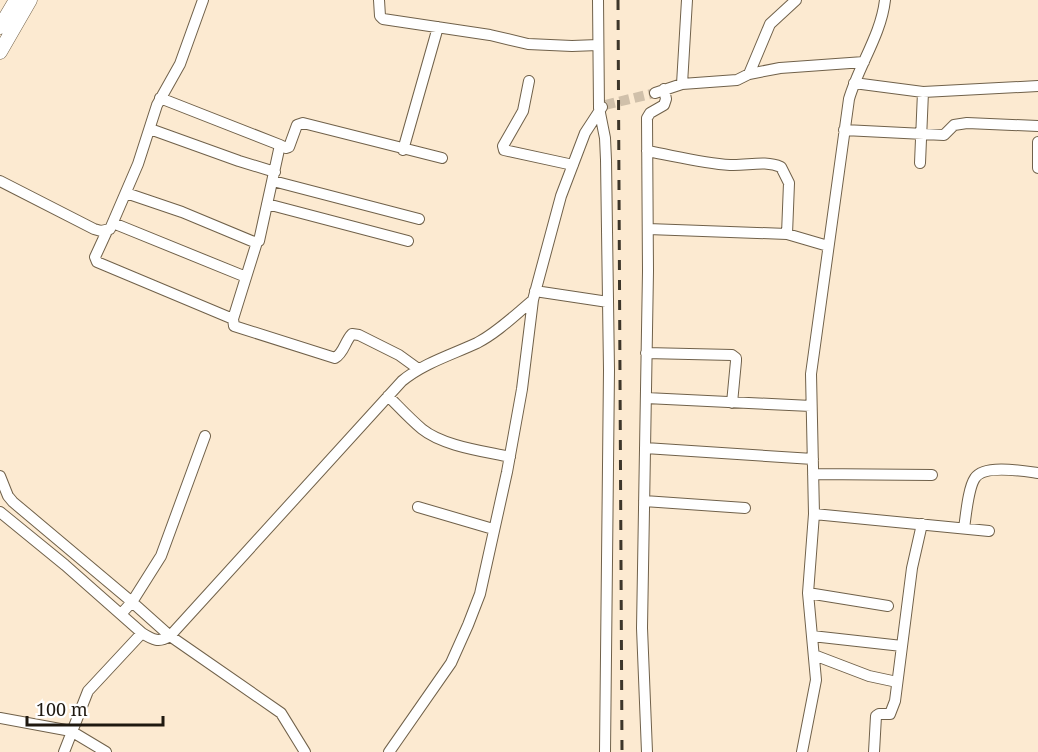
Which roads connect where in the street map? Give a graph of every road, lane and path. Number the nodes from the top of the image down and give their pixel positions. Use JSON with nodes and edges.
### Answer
{"nodes":[{"id":1,"x":16,"y":0,"type":"edge"},
{"id":2,"x":30,"y":0,"type":"edge"},
{"id":3,"x":202,"y":0,"type":"edge"},
{"id":4,"x":379,"y":0,"type":"edge"},
{"id":5,"x":598,"y":0,"type":"edge"},
{"id":6,"x":687,"y":0,"type":"edge"},
{"id":7,"x":796,"y":0,"type":"edge"},
{"id":8,"x":885,"y":0,"type":"edge"},
{"id":9,"x":0,"y":27,"type":"edge"},
{"id":10,"x":438,"y":27,"type":"junction"},
{"id":11,"x":598,"y":45,"type":"junction"},
{"id":12,"x":0,"y":52,"type":"edge"},
{"id":13,"x":864,"y":62,"type":"junction"},
{"id":14,"x":749,"y":74,"type":"junction"},
{"id":15,"x":529,"y":81,"type":"dead end"},
{"id":16,"x":854,"y":83,"type":"junction"},
{"id":17,"x":682,"y":84,"type":"junction"},
{"id":18,"x":1038,"y":86,"type":"edge"},
{"id":19,"x":923,"y":92,"type":"junction"},
{"id":20,"x":160,"y":98,"type":"junction"},
{"id":21,"x":602,"y":107,"type":"junction"},
{"id":22,"x":1038,"y":126,"type":"edge"},
{"id":23,"x":150,"y":129,"type":"junction"},
{"id":24,"x":844,"y":130,"type":"junction"},
{"id":25,"x":921,"y":133,"type":"junction"},
{"id":26,"x":1038,"y":142,"type":"edge"},
{"id":27,"x":280,"y":145,"type":"junction"},
{"id":28,"x":404,"y":150,"type":"junction"},
{"id":29,"x":647,"y":151,"type":"junction"},
{"id":30,"x":442,"y":158,"type":"dead end"},
{"id":31,"x":920,"y":163,"type":"dead end"},
{"id":32,"x":573,"y":165,"type":"junction"},
{"id":33,"x":1038,"y":168,"type":"edge"},
{"id":34,"x":274,"y":177,"type":"junction"},
{"id":35,"x":0,"y":181,"type":"edge"},
{"id":36,"x":126,"y":193,"type":"junction"},
{"id":37,"x":267,"y":204,"type":"junction"},
{"id":38,"x":419,"y":219,"type":"dead end"},
{"id":39,"x":110,"y":227,"type":"junction"},
{"id":40,"x":648,"y":229,"type":"junction"},
{"id":41,"x":787,"y":234,"type":"junction"},
{"id":42,"x":408,"y":241,"type":"dead end"},
{"id":43,"x":257,"y":242,"type":"junction"},
{"id":44,"x":828,"y":246,"type":"junction"},
{"id":45,"x":246,"y":277,"type":"junction"},
{"id":46,"x":534,"y":296,"type":"junction"},
{"id":47,"x":608,"y":302,"type":"junction"},
{"id":48,"x":233,"y":319,"type":"junction"},
{"id":49,"x":646,"y":353,"type":"junction"},
{"id":50,"x":417,"y":368,"type":"junction"},
{"id":51,"x":388,"y":396,"type":"junction"},
{"id":52,"x":646,"y":398,"type":"junction"},
{"id":53,"x":732,"y":403,"type":"junction"},
{"id":54,"x":810,"y":406,"type":"junction"},
{"id":55,"x":205,"y":436,"type":"dead end"},
{"id":56,"x":645,"y":448,"type":"junction"},
{"id":57,"x":510,"y":457,"type":"junction"},
{"id":58,"x":813,"y":459,"type":"junction"},
{"id":59,"x":1038,"y":473,"type":"edge"},
{"id":60,"x":813,"y":474,"type":"junction"},
{"id":61,"x":0,"y":476,"type":"edge"},
{"id":62,"x":932,"y":476,"type":"dead end"},
{"id":63,"x":2,"y":490,"type":"edge"},
{"id":64,"x":644,"y":501,"type":"junction"},
{"id":65,"x":418,"y":507,"type":"dead end"},
{"id":66,"x":745,"y":508,"type":"dead end"},
{"id":67,"x":0,"y":512,"type":"edge"},
{"id":68,"x":814,"y":514,"type":"junction"},
{"id":69,"x":922,"y":524,"type":"junction"},
{"id":70,"x":964,"y":528,"type":"junction"},
{"id":71,"x":494,"y":529,"type":"junction"},
{"id":72,"x":989,"y":531,"type":"dead end"},
{"id":73,"x":808,"y":593,"type":"junction"},
{"id":74,"x":132,"y":602,"type":"junction"},
{"id":75,"x":888,"y":606,"type":"dead end"},
{"id":76,"x":121,"y":614,"type":"junction"},
{"id":77,"x":142,"y":633,"type":"junction"},
{"id":78,"x":170,"y":636,"type":"junction"},
{"id":79,"x":812,"y":636,"type":"junction"},
{"id":80,"x":902,"y":646,"type":"junction"},
{"id":81,"x":814,"y":656,"type":"junction"},
{"id":82,"x":897,"y":682,"type":"junction"},
{"id":83,"x":0,"y":717,"type":"edge"},
{"id":84,"x":71,"y":731,"type":"junction"},
{"id":85,"x":64,"y":752,"type":"edge"},
{"id":86,"x":106,"y":752,"type":"edge"},
{"id":87,"x":305,"y":752,"type":"edge"},
{"id":88,"x":389,"y":752,"type":"edge"},
{"id":89,"x":605,"y":752,"type":"edge"},
{"id":90,"x":647,"y":752,"type":"edge"},
{"id":91,"x":806,"y":752,"type":"edge"},
{"id":92,"x":874,"y":752,"type":"edge"}],
"edges":[{"from":1,"to":9,"type":"main road"},
{"from":2,"to":12,"type":"main road"},
{"from":3,"to":20,"type":"street"},
{"from":4,"to":10,"type":"street"},
{"from":5,"to":11,"type":"street"},
{"from":6,"to":17,"type":"street"},
{"from":7,"to":14,"type":"street"},
{"from":8,"to":13,"type":"street"},
{"from":10,"to":11,"type":"street"},
{"from":10,"to":28,"type":"street"},
{"from":11,"to":21,"type":"street"},
{"from":13,"to":14,"type":"street"},
{"from":13,"to":16,"type":"street"},
{"from":14,"to":17,"type":"street"},
{"from":15,"to":32,"type":"street"},
{"from":16,"to":19,"type":"street"},
{"from":16,"to":24,"type":"street"},
{"from":17,"to":29,"type":"street"},
{"from":18,"to":19,"type":"street"},
{"from":19,"to":25,"type":"street"},
{"from":20,"to":23,"type":"street"},
{"from":20,"to":27,"type":"street"},
{"from":21,"to":32,"type":"street"},
{"from":21,"to":47,"type":"street"},
{"from":22,"to":25,"type":"street"},
{"from":23,"to":34,"type":"street"},
{"from":23,"to":36,"type":"street"},
{"from":24,"to":25,"type":"street"},
{"from":24,"to":44,"type":"street"},
{"from":25,"to":31,"type":"street"},
{"from":26,"to":33,"type":"street"},
{"from":27,"to":28,"type":"street"},
{"from":27,"to":34,"type":"street"},
{"from":28,"to":30,"type":"street"},
{"from":29,"to":40,"type":"street"},
{"from":29,"to":41,"type":"street"},
{"from":32,"to":46,"type":"street"},
{"from":34,"to":37,"type":"street"},
{"from":34,"to":38,"type":"street"},
{"from":35,"to":39,"type":"street"},
{"from":36,"to":39,"type":"street"},
{"from":36,"to":43,"type":"street"},
{"from":37,"to":42,"type":"street"},
{"from":37,"to":43,"type":"street"},
{"from":39,"to":45,"type":"street"},
{"from":39,"to":48,"type":"street"},
{"from":40,"to":41,"type":"street"},
{"from":40,"to":49,"type":"street"},
{"from":41,"to":44,"type":"street"},
{"from":43,"to":45,"type":"street"},
{"from":44,"to":54,"type":"street"},
{"from":45,"to":48,"type":"street"},
{"from":46,"to":47,"type":"street"},
{"from":46,"to":50,"type":"street"},
{"from":46,"to":57,"type":"street"},
{"from":47,"to":89,"type":"street"},
{"from":48,"to":50,"type":"street"},
{"from":49,"to":52,"type":"street"},
{"from":49,"to":53,"type":"street"},
{"from":50,"to":51,"type":"street"},
{"from":51,"to":57,"type":"street"},
{"from":51,"to":78,"type":"street"},
{"from":52,"to":53,"type":"street"},
{"from":52,"to":56,"type":"street"},
{"from":53,"to":54,"type":"street"},
{"from":54,"to":58,"type":"street"},
{"from":55,"to":74,"type":"street"},
{"from":56,"to":58,"type":"street"},
{"from":56,"to":64,"type":"street"},
{"from":57,"to":71,"type":"street"},
{"from":58,"to":60,"type":"street"},
{"from":59,"to":70,"type":"street"},
{"from":60,"to":62,"type":"street"},
{"from":60,"to":68,"type":"street"},
{"from":61,"to":63,"type":"street"},
{"from":63,"to":74,"type":"street"},
{"from":64,"to":66,"type":"street"},
{"from":64,"to":90,"type":"street"},
{"from":65,"to":71,"type":"street"},
{"from":67,"to":76,"type":"street"},
{"from":68,"to":69,"type":"street"},
{"from":68,"to":73,"type":"street"},
{"from":69,"to":70,"type":"street"},
{"from":69,"to":80,"type":"street"},
{"from":70,"to":72,"type":"street"},
{"from":71,"to":88,"type":"street"},
{"from":73,"to":75,"type":"street"},
{"from":73,"to":79,"type":"street"},
{"from":74,"to":76,"type":"street"},
{"from":74,"to":78,"type":"street"},
{"from":76,"to":77,"type":"street"},
{"from":77,"to":78,"type":"street"},
{"from":77,"to":84,"type":"street"},
{"from":78,"to":87,"type":"street"},
{"from":79,"to":80,"type":"street"},
{"from":79,"to":81,"type":"street"},
{"from":80,"to":82,"type":"street"},
{"from":81,"to":82,"type":"street"},
{"from":81,"to":91,"type":"street"},
{"from":82,"to":92,"type":"street"},
{"from":83,"to":84,"type":"street"},
{"from":84,"to":85,"type":"street"},
{"from":84,"to":86,"type":"street"}]}
